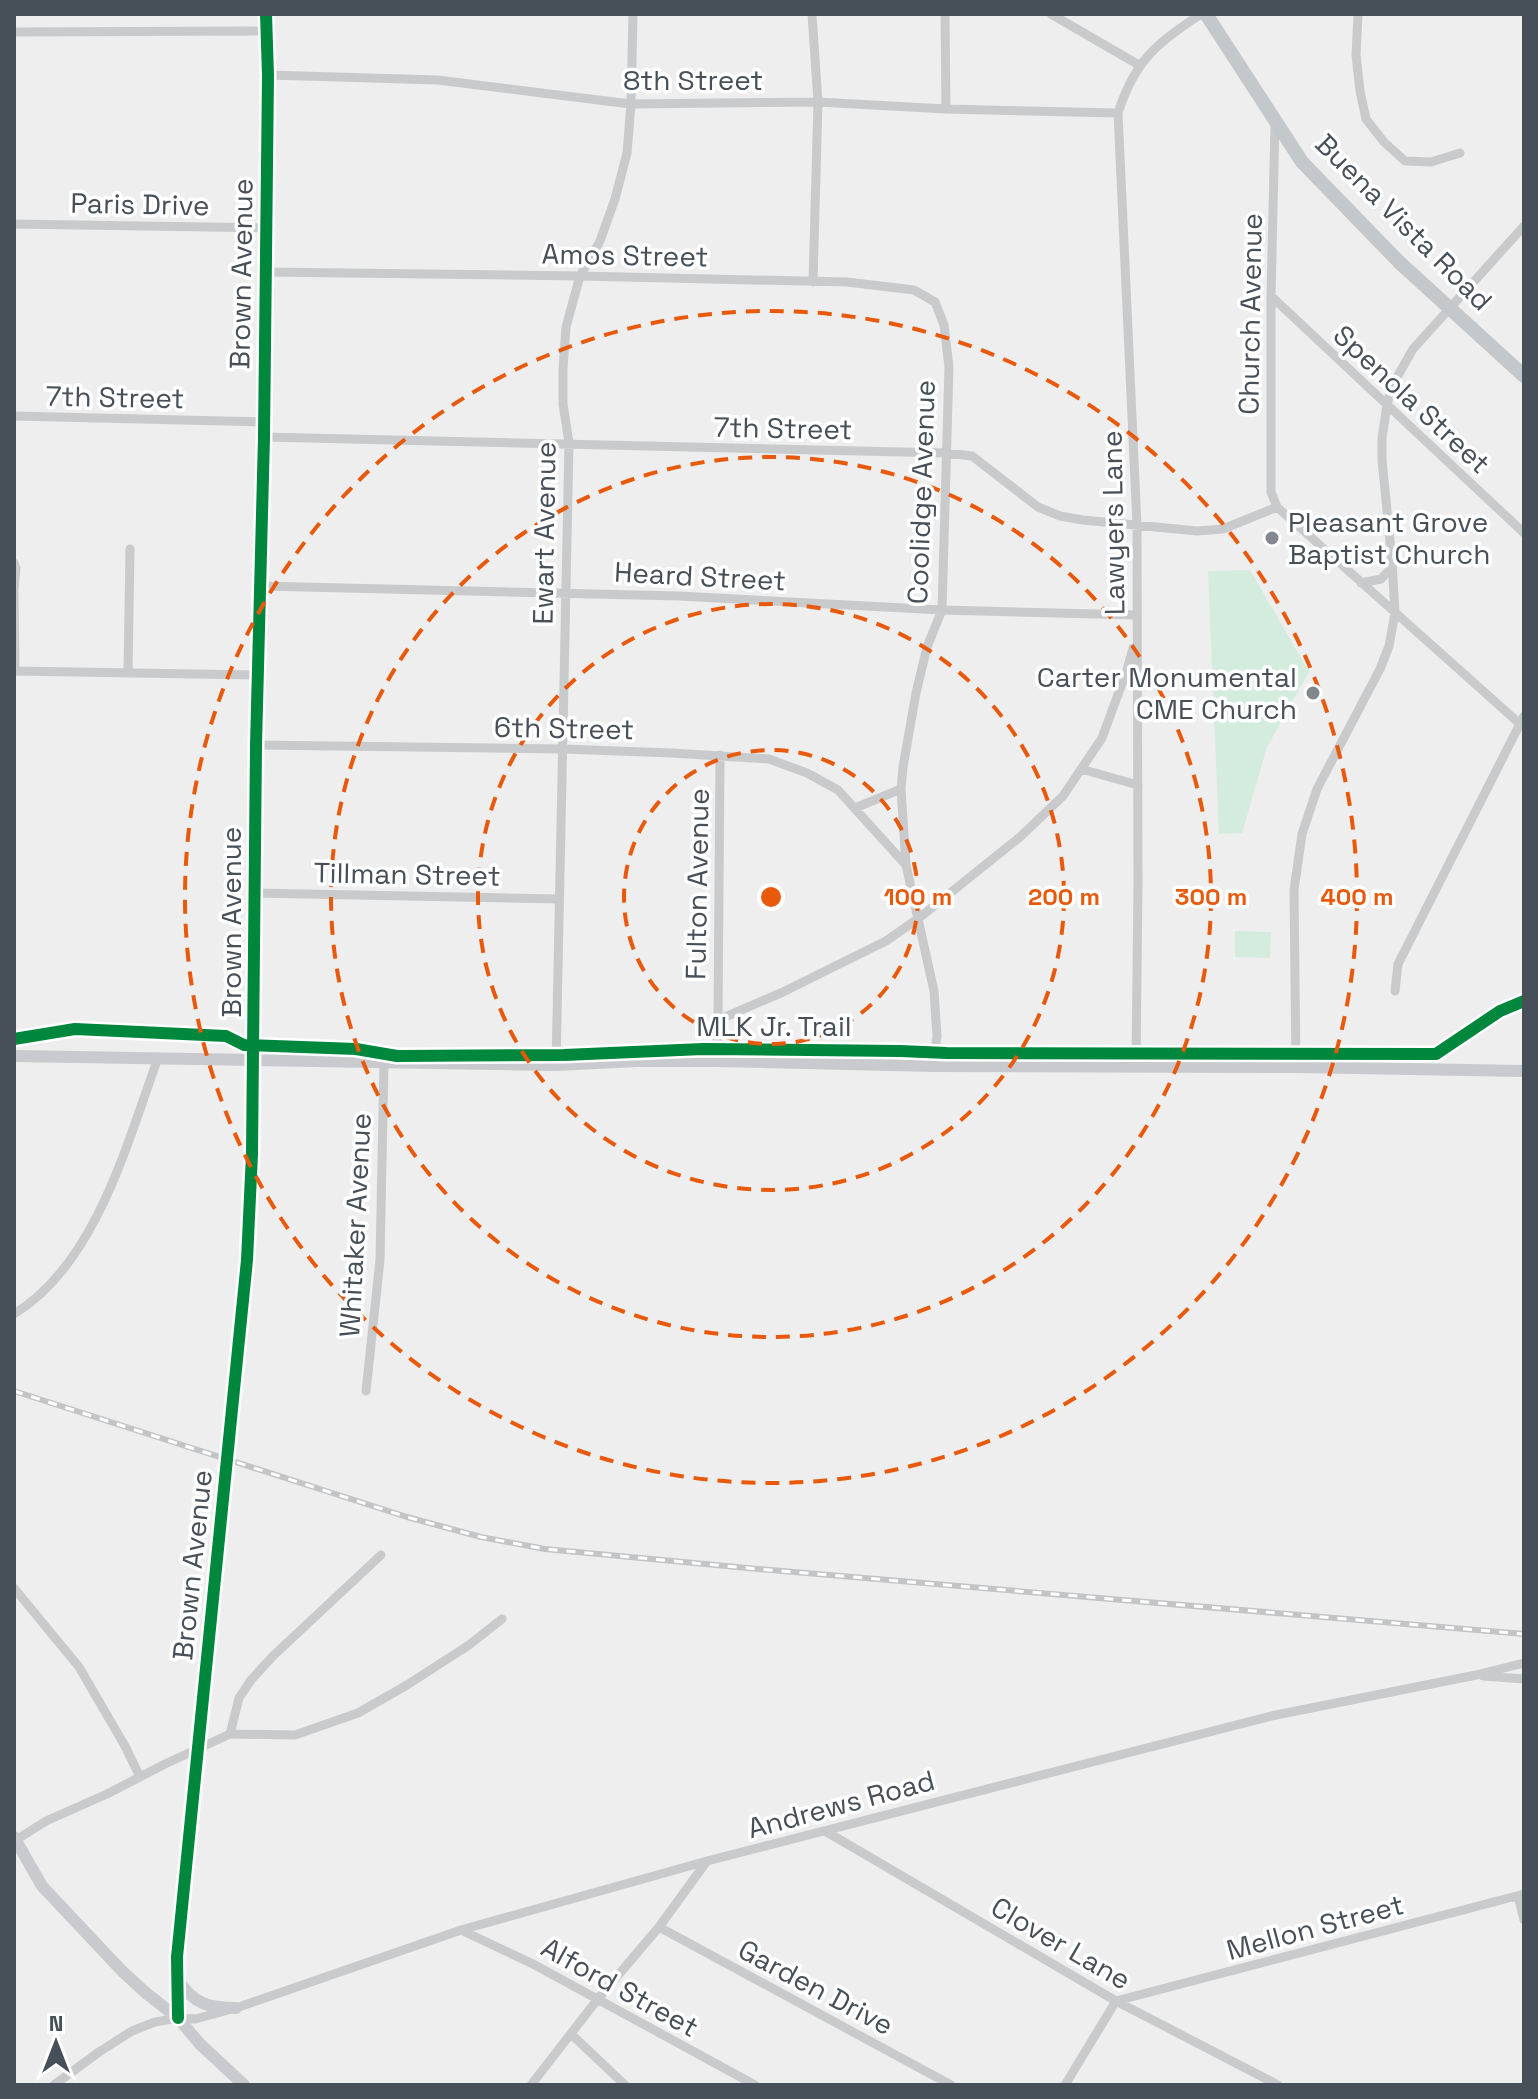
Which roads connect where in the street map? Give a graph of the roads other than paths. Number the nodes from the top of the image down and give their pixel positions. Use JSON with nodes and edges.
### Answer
{"nodes":[{"id":1,"x":266,"y":14,"type":"edge"},
{"id":2,"x":633,"y":14,"type":"edge"},
{"id":3,"x":812,"y":14,"type":"edge"},
{"id":4,"x":945,"y":14,"type":"edge"},
{"id":5,"x":1051,"y":14,"type":"edge"},
{"id":6,"x":1204,"y":14,"type":"edge"},
{"id":7,"x":1358,"y":14,"type":"edge"},
{"id":8,"x":267,"y":31,"type":"junction"},
{"id":9,"x":14,"y":32,"type":"edge"},
{"id":10,"x":1139,"y":65,"type":"junction"},
{"id":11,"x":268,"y":75,"type":"junction"},
{"id":12,"x":818,"y":102,"type":"junction"},
{"id":13,"x":631,"y":104,"type":"junction"},
{"id":14,"x":946,"y":109,"type":"junction"},
{"id":15,"x":1118,"y":113,"type":"junction"},
{"id":16,"x":1275,"y":120,"type":"junction"},
{"id":17,"x":1460,"y":153,"type":"dead end"},
{"id":18,"x":14,"y":224,"type":"edge"},
{"id":19,"x":1524,"y":226,"type":"edge"},
{"id":20,"x":266,"y":228,"type":"junction"},
{"id":21,"x":266,"y":272,"type":"junction"},
{"id":22,"x":580,"y":276,"type":"junction"},
{"id":23,"x":813,"y":282,"type":"junction"},
{"id":24,"x":1271,"y":296,"type":"junction"},
{"id":25,"x":1449,"y":308,"type":"junction"},
{"id":26,"x":946,"y":345,"type":"joint"},
{"id":27,"x":1524,"y":376,"type":"edge"},
{"id":28,"x":1387,"y":405,"type":"junction"},
{"id":29,"x":14,"y":416,"type":"edge"},
{"id":30,"x":263,"y":422,"type":"junction"},
{"id":31,"x":264,"y":437,"type":"junction"},
{"id":32,"x":569,"y":443,"type":"junction"},
{"id":33,"x":946,"y":453,"type":"junction"},
{"id":34,"x":1277,"y":507,"type":"junction"},
{"id":35,"x":1137,"y":525,"type":"junction"},
{"id":36,"x":1524,"y":533,"type":"edge"},
{"id":37,"x":130,"y":549,"type":"dead end"},
{"id":38,"x":14,"y":563,"type":"edge"},
{"id":39,"x":1393,"y":565,"type":"junction"},
{"id":40,"x":1361,"y":583,"type":"junction"},
{"id":41,"x":262,"y":586,"type":"junction"},
{"id":42,"x":565,"y":593,"type":"junction"},
{"id":43,"x":942,"y":610,"type":"junction"},
{"id":44,"x":1395,"y":613,"type":"junction"},
{"id":45,"x":1137,"y":615,"type":"junction"},
{"id":46,"x":1137,"y":633,"type":"junction"},
{"id":47,"x":14,"y":671,"type":"edge"},
{"id":48,"x":128,"y":673,"type":"junction"},
{"id":49,"x":258,"y":675,"type":"junction"},
{"id":50,"x":1522,"y":720,"type":"edge"},
{"id":51,"x":256,"y":745,"type":"junction"},
{"id":52,"x":562,"y":749,"type":"junction"},
{"id":53,"x":720,"y":755,"type":"junction"},
{"id":54,"x":1081,"y":769,"type":"junction"},
{"id":55,"x":1138,"y":785,"type":"junction"},
{"id":56,"x":901,"y":789,"type":"junction"},
{"id":57,"x":855,"y":808,"type":"junction"},
{"id":58,"x":906,"y":865,"type":"junction"},
{"id":59,"x":254,"y":893,"type":"junction"},
{"id":60,"x":559,"y":899,"type":"junction"},
{"id":61,"x":919,"y":918,"type":"junction"},
{"id":62,"x":1395,"y":991,"type":"dead end"},
{"id":63,"x":718,"y":1020,"type":"junction"},
{"id":64,"x":14,"y":1056,"type":"edge"},
{"id":65,"x":158,"y":1058,"type":"junction"},
{"id":66,"x":254,"y":1061,"type":"junction"},
{"id":67,"x":716,"y":1061,"type":"junction"},
{"id":68,"x":384,"y":1062,"type":"junction"},
{"id":69,"x":556,"y":1065,"type":"junction"},
{"id":70,"x":933,"y":1066,"type":"junction"},
{"id":71,"x":1136,"y":1066,"type":"junction"},
{"id":72,"x":1296,"y":1067,"type":"junction"},
{"id":73,"x":1520,"y":1070,"type":"edge"},
{"id":74,"x":14,"y":1314,"type":"edge"},
{"id":75,"x":366,"y":1391,"type":"dead end"},
{"id":76,"x":381,"y":1555,"type":"dead end"},
{"id":77,"x":14,"y":1588,"type":"edge"},
{"id":78,"x":502,"y":1619,"type":"dead end"},
{"id":79,"x":1524,"y":1663,"type":"edge"},
{"id":80,"x":1476,"y":1675,"type":"junction"},
{"id":81,"x":1524,"y":1679,"type":"edge"},
{"id":82,"x":230,"y":1734,"type":"junction"},
{"id":83,"x":140,"y":1777,"type":"junction"},
{"id":84,"x":825,"y":1831,"type":"junction"},
{"id":85,"x":15,"y":1838,"type":"edge"},
{"id":86,"x":707,"y":1861,"type":"junction"},
{"id":87,"x":1521,"y":1895,"type":"edge"},
{"id":88,"x":1524,"y":1920,"type":"edge"},
{"id":89,"x":659,"y":1927,"type":"junction"},
{"id":90,"x":461,"y":1930,"type":"junction"},
{"id":91,"x":176,"y":1977,"type":"junction"},
{"id":92,"x":597,"y":2000,"type":"junction"},
{"id":93,"x":1116,"y":2001,"type":"junction"},
{"id":94,"x":236,"y":2008,"type":"junction"},
{"id":95,"x":178,"y":2018,"type":"junction"},
{"id":96,"x":571,"y":2034,"type":"junction"},
{"id":97,"x":1273,"y":2084,"type":"edge"},
{"id":98,"x":54,"y":2085,"type":"edge"},
{"id":99,"x":244,"y":2085,"type":"edge"},
{"id":100,"x":531,"y":2085,"type":"edge"},
{"id":101,"x":625,"y":2085,"type":"edge"},
{"id":102,"x":755,"y":2085,"type":"edge"},
{"id":103,"x":951,"y":2085,"type":"edge"},
{"id":104,"x":1065,"y":2085,"type":"edge"}],
"edges":[{"from":1,"to":8,"type":"street","name":"Brown Avenue"},
{"from":2,"to":13,"type":"street","name":"Ewart Avenue"},
{"from":3,"to":12,"type":"street"},
{"from":4,"to":14,"type":"street"},
{"from":5,"to":10,"type":"street"},
{"from":6,"to":10,"type":"street","name":"Lawyers Lane"},
{"from":6,"to":16,"type":"main road","name":"Buena Vista Road"},
{"from":7,"to":17,"type":"street"},
{"from":8,"to":9,"type":"street"},
{"from":8,"to":11,"type":"street","name":"Brown Avenue"},
{"from":10,"to":15,"type":"street","name":"Lawyers Lane"},
{"from":11,"to":13,"type":"street","name":"8th Street"},
{"from":11,"to":20,"type":"street","name":"Brown Avenue"},
{"from":12,"to":13,"type":"street","name":"8th Street"},
{"from":12,"to":14,"type":"street","name":"8th Street"},
{"from":12,"to":23,"type":"street"},
{"from":13,"to":22,"type":"street","name":"Ewart Avenue"},
{"from":14,"to":15,"type":"street","name":"8th Street"},
{"from":15,"to":35,"type":"street","name":"Lawyers Lane"},
{"from":16,"to":24,"type":"street","name":"Church Avenue"},
{"from":16,"to":25,"type":"main road","name":"Buena Vista Road"},
{"from":18,"to":20,"type":"street","name":"Paris Drive"},
{"from":19,"to":25,"type":"street"},
{"from":20,"to":21,"type":"street","name":"Brown Avenue"},
{"from":21,"to":22,"type":"street","name":"Amos Street"},
{"from":21,"to":30,"type":"street","name":"Brown Avenue"},
{"from":22,"to":23,"type":"street","name":"Amos Street"},
{"from":22,"to":32,"type":"street","name":"Ewart Avenue"},
{"from":23,"to":26,"type":"street","name":"Amos Street"},
{"from":24,"to":28,"type":"street","name":"Spenola Street"},
{"from":24,"to":34,"type":"street","name":"Church Avenue"},
{"from":25,"to":27,"type":"main road","name":"Buena Vista Road"},
{"from":25,"to":28,"type":"street"},
{"from":26,"to":33,"type":"street","name":"Coolidge Avenue"},
{"from":28,"to":36,"type":"street","name":"Spenola Street"},
{"from":28,"to":39,"type":"street"},
{"from":29,"to":30,"type":"street","name":"7th Street"},
{"from":30,"to":31,"type":"street","name":"Brown Avenue"},
{"from":31,"to":32,"type":"street","name":"7th Street"},
{"from":31,"to":41,"type":"street","name":"Brown Avenue"},
{"from":32,"to":33,"type":"street","name":"7th Street"},
{"from":32,"to":42,"type":"street","name":"Ewart Avenue"},
{"from":33,"to":35,"type":"street","name":"7th Street"},
{"from":33,"to":43,"type":"street","name":"Coolidge Avenue"},
{"from":34,"to":35,"type":"street","name":"7th Street"},
{"from":34,"to":40,"type":"street"},
{"from":35,"to":45,"type":"street","name":"Lawyers Lane"},
{"from":37,"to":48,"type":"street"},
{"from":38,"to":47,"type":"street"},
{"from":39,"to":40,"type":"street"},
{"from":39,"to":44,"type":"street"},
{"from":40,"to":44,"type":"street"},
{"from":41,"to":42,"type":"street","name":"Heard Street"},
{"from":41,"to":49,"type":"street","name":"Brown Avenue"},
{"from":42,"to":43,"type":"street","name":"Heard Street"},
{"from":42,"to":52,"type":"street","name":"Ewart Avenue"},
{"from":43,"to":45,"type":"street","name":"Heard Street"},
{"from":43,"to":56,"type":"street","name":"Coolidge Avenue"},
{"from":44,"to":50,"type":"street"},
{"from":44,"to":72,"type":"street"},
{"from":45,"to":46,"type":"street","name":"Lawyers Lane"},
{"from":46,"to":54,"type":"street"},
{"from":46,"to":55,"type":"street","name":"Lawyers Lane"},
{"from":47,"to":48,"type":"street"},
{"from":48,"to":49,"type":"street"},
{"from":49,"to":51,"type":"street","name":"Brown Avenue"},
{"from":50,"to":62,"type":"street"},
{"from":51,"to":52,"type":"street","name":"6th Street"},
{"from":51,"to":59,"type":"street","name":"Brown Avenue"},
{"from":52,"to":53,"type":"street","name":"6th Street"},
{"from":52,"to":60,"type":"street","name":"Ewart Avenue"},
{"from":53,"to":57,"type":"street","name":"6th Street"},
{"from":53,"to":63,"type":"street","name":"Fulton Avenue"},
{"from":54,"to":55,"type":"street"},
{"from":54,"to":61,"type":"street"},
{"from":55,"to":71,"type":"street","name":"Lawyers Lane"},
{"from":56,"to":57,"type":"street"},
{"from":56,"to":58,"type":"street","name":"Coolidge Avenue"},
{"from":57,"to":58,"type":"street","name":"6th Street"},
{"from":58,"to":61,"type":"street","name":"Coolidge Avenue"},
{"from":59,"to":60,"type":"street","name":"Tillman Street"},
{"from":59,"to":66,"type":"street","name":"Brown Avenue"},
{"from":60,"to":69,"type":"street","name":"Ewart Avenue"},
{"from":61,"to":63,"type":"street"},
{"from":61,"to":70,"type":"street","name":"Coolidge Avenue"},
{"from":63,"to":67,"type":"street","name":"Fulton Avenue"},
{"from":64,"to":65,"type":"street"},
{"from":65,"to":66,"type":"street"},
{"from":65,"to":74,"type":"street"},
{"from":66,"to":68,"type":"street"},
{"from":66,"to":91,"type":"street","name":"Brown Avenue"},
{"from":67,"to":69,"type":"street"},
{"from":67,"to":70,"type":"street"},
{"from":68,"to":69,"type":"street"},
{"from":68,"to":75,"type":"street","name":"Whitaker Avenue"},
{"from":70,"to":71,"type":"street"},
{"from":71,"to":72,"type":"street"},
{"from":72,"to":73,"type":"street"},
{"from":76,"to":82,"type":"street"},
{"from":77,"to":83,"type":"street"},
{"from":78,"to":82,"type":"street"},
{"from":79,"to":80,"type":"street","name":"Andrews Road"},
{"from":80,"to":81,"type":"street"},
{"from":80,"to":84,"type":"street","name":"Andrews Road"},
{"from":82,"to":83,"type":"street"},
{"from":83,"to":85,"type":"street"},
{"from":84,"to":86,"type":"street","name":"Andrews Road"},
{"from":84,"to":93,"type":"street","name":"Clover Lane"},
{"from":85,"to":95,"type":"street"},
{"from":86,"to":89,"type":"street"},
{"from":86,"to":90,"type":"street","name":"Andrews Road"},
{"from":87,"to":88,"type":"street"},
{"from":87,"to":93,"type":"street","name":"Mellon Street"},
{"from":89,"to":92,"type":"street"},
{"from":89,"to":103,"type":"street","name":"Garden Drive"},
{"from":90,"to":92,"type":"street","name":"Alford Street"},
{"from":90,"to":94,"type":"street","name":"Andrews Road"},
{"from":91,"to":94,"type":"street"},
{"from":91,"to":95,"type":"street","name":"Brown Avenue"},
{"from":92,"to":96,"type":"street"},
{"from":92,"to":102,"type":"street","name":"Alford Street"},
{"from":93,"to":97,"type":"street","name":"Clover Lane"},
{"from":93,"to":104,"type":"street"},
{"from":94,"to":95,"type":"street","name":"Andrews Road"},
{"from":95,"to":98,"type":"street","name":"Andrews Road"},
{"from":95,"to":99,"type":"street"},
{"from":96,"to":100,"type":"street"},
{"from":96,"to":101,"type":"street"}]}
